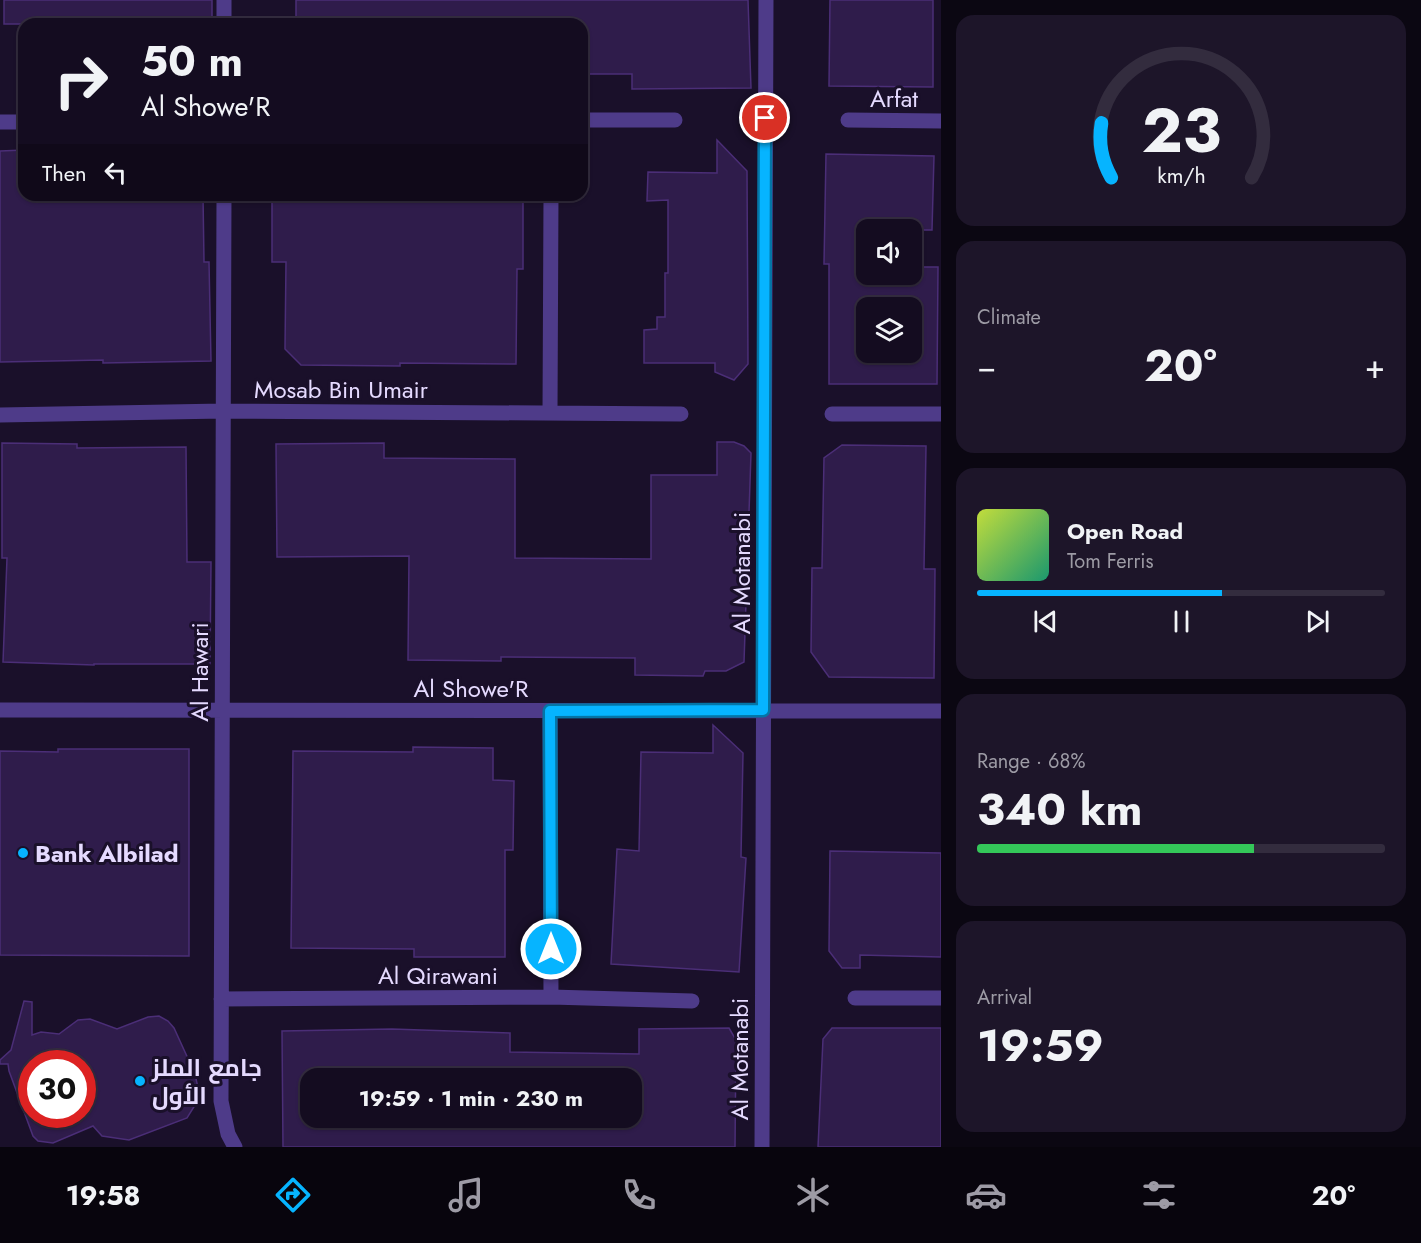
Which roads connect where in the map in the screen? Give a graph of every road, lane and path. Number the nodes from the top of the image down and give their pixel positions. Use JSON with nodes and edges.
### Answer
{"nodes":[{"id":1,"x":224,"y":0,"type":"edge"},
{"id":2,"x":765,"y":0,"type":"edge"},
{"id":3,"x":224,"y":18,"type":"edge"},
{"id":4,"x":588,"y":120,"type":"edge"},
{"id":5,"x":675,"y":120,"type":"dead end"},
{"id":6,"x":848,"y":120,"type":"dead end"},
{"id":7,"x":941,"y":121,"type":"edge"},
{"id":8,"x":0,"y":122,"type":"edge"},
{"id":9,"x":18,"y":122,"type":"edge"},
{"id":10,"x":224,"y":201,"type":"edge"},
{"id":11,"x":551,"y":201,"type":"edge"},
{"id":12,"x":223,"y":411,"type":"junction"},
{"id":13,"x":550,"y":413,"type":"junction"},
{"id":14,"x":681,"y":414,"type":"dead end"},
{"id":15,"x":832,"y":414,"type":"dead end"},
{"id":16,"x":941,"y":414,"type":"edge"},
{"id":17,"x":0,"y":415,"type":"edge"},
{"id":18,"x":0,"y":710,"type":"edge"},
{"id":19,"x":222,"y":710,"type":"junction"},
{"id":20,"x":763,"y":710,"type":"junction"},
{"id":21,"x":550,"y":711,"type":"junction"},
{"id":22,"x":941,"y":711,"type":"edge"},
{"id":23,"x":551,"y":997,"type":"junction"},
{"id":24,"x":855,"y":998,"type":"dead end"},
{"id":25,"x":941,"y":998,"type":"edge"},
{"id":26,"x":221,"y":999,"type":"junction"},
{"id":27,"x":693,"y":1000,"type":"dead end"},
{"id":28,"x":235,"y":1147,"type":"edge"},
{"id":29,"x":762,"y":1147,"type":"edge"}],
"edges":[{"from":1,"to":3,"type":"street"},
{"from":2,"to":20,"type":"street","name":"Al Motanabi"},
{"from":4,"to":5,"type":"street"},
{"from":6,"to":7,"type":"street","name":"Arfat"},
{"from":8,"to":9,"type":"street"},
{"from":10,"to":12,"type":"street","name":"Al Hawari"},
{"from":11,"to":13,"type":"street"},
{"from":12,"to":13,"type":"street","name":"Mosab Bin Umair"},
{"from":12,"to":17,"type":"street","name":"Mosab Bin Umair"},
{"from":12,"to":19,"type":"street","name":"Al Hawari"},
{"from":13,"to":14,"type":"street","name":"Mosab Bin Umair"},
{"from":15,"to":16,"type":"street"},
{"from":18,"to":19,"type":"street","name":"Al Showe'R"},
{"from":19,"to":21,"type":"street","name":"Al Showe'R"},
{"from":19,"to":26,"type":"street","name":"Al Hawari"},
{"from":20,"to":21,"type":"street","name":"Al Showe'R"},
{"from":20,"to":22,"type":"street","name":"Al Showe'R"},
{"from":20,"to":29,"type":"street","name":"Al Motanabi"},
{"from":21,"to":23,"type":"street"},
{"from":23,"to":26,"type":"street","name":"Al Qirawani"},
{"from":23,"to":27,"type":"street","name":"Al Qirawani"},
{"from":24,"to":25,"type":"street"},
{"from":26,"to":28,"type":"street","name":"Al Hawari"}]}
